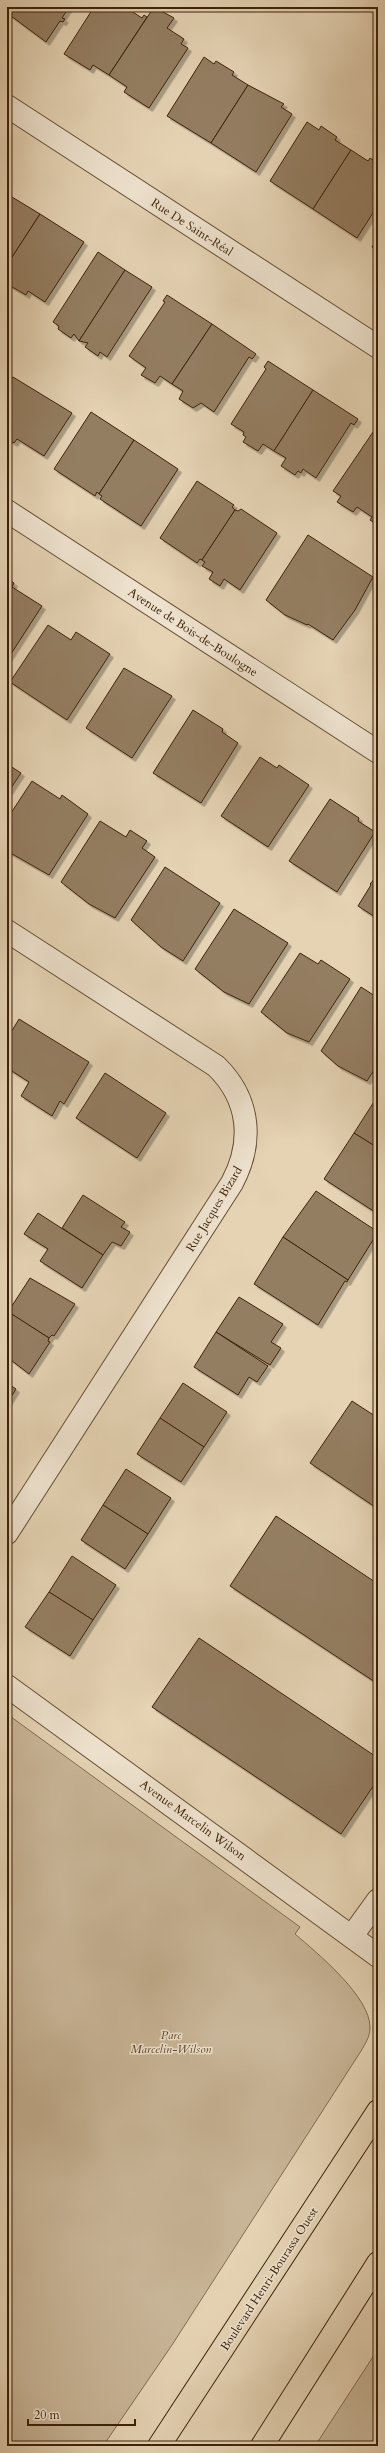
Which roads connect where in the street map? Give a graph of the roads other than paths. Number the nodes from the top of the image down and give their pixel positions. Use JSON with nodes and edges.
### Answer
{"nodes":[{"id":1,"x":7,"y":106,"type":"edge"},
{"id":2,"x":378,"y":346,"type":"edge"},
{"id":3,"x":7,"y":511,"type":"edge"},
{"id":4,"x":378,"y":752,"type":"edge"},
{"id":5,"x":7,"y":931,"type":"edge"},
{"id":6,"x":7,"y":1533,"type":"edge"},
{"id":7,"x":7,"y":1686,"type":"edge"},
{"id":8,"x":378,"y":1900,"type":"edge"},
{"id":9,"x":352,"y":1936,"type":"junction"},
{"id":10,"x":378,"y":1956,"type":"edge"},
{"id":11,"x":378,"y":2111,"type":"edge"},
{"id":12,"x":378,"y":2263,"type":"edge"},
{"id":13,"x":159,"y":2446,"type":"edge"},
{"id":14,"x":262,"y":2446,"type":"edge"}],
"edges":[{"from":1,"to":2,"type":"street","name":"Rue De Saint-Réal"},
{"from":3,"to":4,"type":"street","name":"Avenue de Bois-de-Boulogne"},
{"from":5,"to":6,"type":"street","name":"Rue Jacques Bizard"},
{"from":7,"to":9,"type":"street","name":"Avenue Marcelin Wilson"},
{"from":8,"to":9,"type":"street"},
{"from":9,"to":10,"type":"street","name":"Avenue Marcelin Wilson"},
{"from":11,"to":13,"type":"main road","name":"Boulevard Henri-Bourassa Ouest"},
{"from":12,"to":14,"type":"main road"}]}
